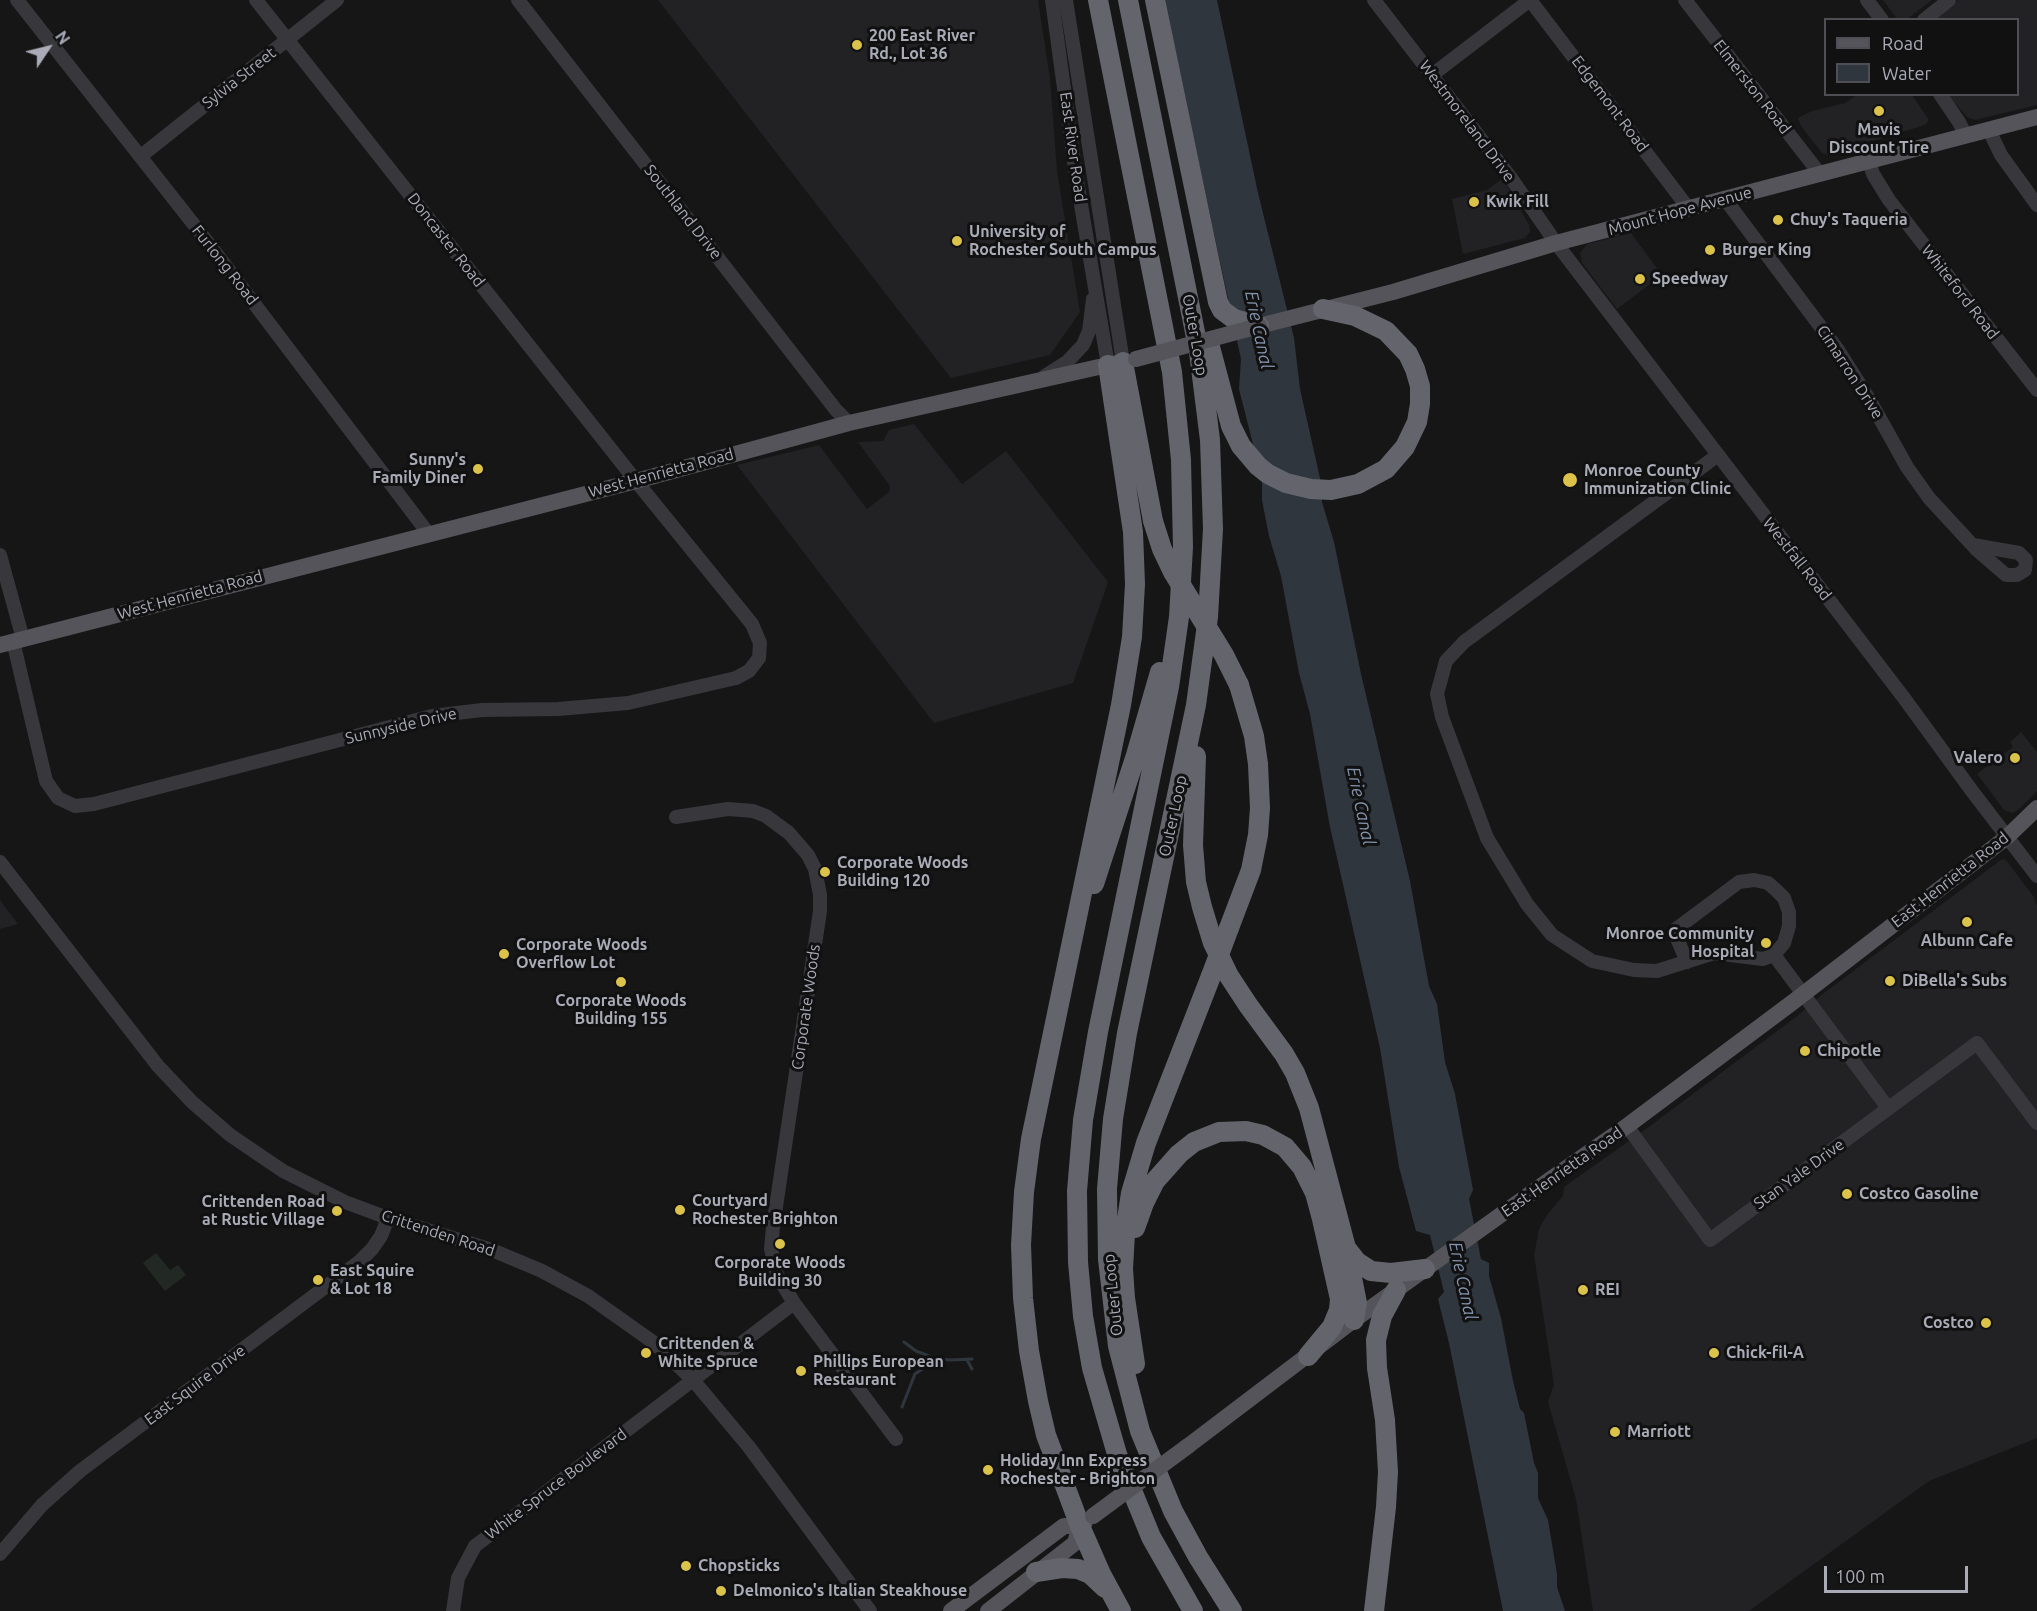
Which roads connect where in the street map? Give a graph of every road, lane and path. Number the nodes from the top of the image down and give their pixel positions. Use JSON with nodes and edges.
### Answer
{"nodes":[{"id":1,"x":17,"y":0,"type":"edge"},
{"id":2,"x":256,"y":0,"type":"edge"},
{"id":3,"x":337,"y":0,"type":"edge"},
{"id":4,"x":518,"y":0,"type":"edge"},
{"id":5,"x":1052,"y":0,"type":"edge"},
{"id":6,"x":1066,"y":0,"type":"edge"},
{"id":7,"x":1098,"y":0,"type":"edge"},
{"id":8,"x":1128,"y":0,"type":"edge"},
{"id":9,"x":1155,"y":0,"type":"edge"},
{"id":10,"x":1374,"y":0,"type":"edge"},
{"id":11,"x":1530,"y":0,"type":"edge"},
{"id":12,"x":1685,"y":0,"type":"edge"},
{"id":13,"x":1867,"y":0,"type":"edge"},
{"id":14,"x":1949,"y":0,"type":"edge"},
{"id":15,"x":1880,"y":18,"type":"edge"},
{"id":16,"x":1926,"y":18,"type":"edge"},
{"id":17,"x":287,"y":39,"type":"junction"},
{"id":18,"x":1432,"y":75,"type":"junction"},
{"id":19,"x":1941,"y":96,"type":"edge"},
{"id":20,"x":2037,"y":117,"type":"edge"},
{"id":21,"x":1989,"y":130,"type":"junction"},
{"id":22,"x":1966,"y":136,"type":"junction"},
{"id":23,"x":141,"y":156,"type":"junction"},
{"id":24,"x":1869,"y":161,"type":"junction"},
{"id":25,"x":1820,"y":174,"type":"junction"},
{"id":26,"x":1165,"y":180,"type":"junction"},
{"id":27,"x":1725,"y":200,"type":"junction"},
{"id":28,"x":2037,"y":205,"type":"edge"},
{"id":29,"x":1689,"y":208,"type":"junction"},
{"id":30,"x":1556,"y":243,"type":"junction"},
{"id":31,"x":1093,"y":270,"type":"junction"},
{"id":32,"x":1323,"y":309,"type":"junction"},
{"id":33,"x":1259,"y":326,"type":"junction"},
{"id":34,"x":1122,"y":362,"type":"junction"},
{"id":35,"x":1035,"y":381,"type":"junction"},
{"id":36,"x":2037,"y":390,"type":"edge"},
{"id":37,"x":849,"y":423,"type":"junction"},
{"id":38,"x":1718,"y":455,"type":"junction"},
{"id":39,"x":636,"y":481,"type":"junction"},
{"id":40,"x":428,"y":533,"type":"junction"},
{"id":41,"x":1973,"y":545,"type":"dead end"},
{"id":42,"x":0,"y":555,"type":"edge"},
{"id":43,"x":1180,"y":600,"type":"junction"},
{"id":44,"x":12,"y":642,"type":"edge"},
{"id":45,"x":1204,"y":652,"type":"junction"},
{"id":46,"x":2037,"y":808,"type":"edge"},
{"id":47,"x":676,"y":817,"type":"dead end"},
{"id":48,"x":2007,"y":837,"type":"junction"},
{"id":49,"x":0,"y":862,"type":"edge"},
{"id":50,"x":2037,"y":876,"type":"edge"},
{"id":51,"x":1774,"y":955,"type":"junction"},
{"id":52,"x":1687,"y":962,"type":"junction"},
{"id":53,"x":1803,"y":994,"type":"junction"},
{"id":54,"x":1060,"y":1003,"type":"junction"},
{"id":55,"x":1888,"y":1108,"type":"junction"},
{"id":56,"x":2037,"y":1123,"type":"edge"},
{"id":57,"x":1627,"y":1126,"type":"junction"},
{"id":58,"x":388,"y":1218,"type":"junction"},
{"id":59,"x":1346,"y":1248,"type":"junction"},
{"id":60,"x":1425,"y":1269,"type":"joint"},
{"id":61,"x":1394,"y":1282,"type":"junction"},
{"id":62,"x":794,"y":1303,"type":"junction"},
{"id":63,"x":1354,"y":1320,"type":"junction"},
{"id":64,"x":1130,"y":1326,"type":"junction"},
{"id":65,"x":1308,"y":1356,"type":"junction"},
{"id":66,"x":693,"y":1380,"type":"junction"},
{"id":67,"x":896,"y":1439,"type":"dead end"},
{"id":68,"x":1086,"y":1521,"type":"junction"},
{"id":69,"x":0,"y":1554,"type":"edge"},
{"id":70,"x":1036,"y":1572,"type":"junction"},
{"id":71,"x":1207,"y":1573,"type":"junction"},
{"id":72,"x":1119,"y":1608,"type":"edge"},
{"id":73,"x":453,"y":1611,"type":"edge"},
{"id":74,"x":870,"y":1611,"type":"edge"},
{"id":75,"x":951,"y":1611,"type":"edge"},
{"id":76,"x":988,"y":1611,"type":"edge"},
{"id":77,"x":1193,"y":1611,"type":"edge"},
{"id":78,"x":1232,"y":1611,"type":"edge"},
{"id":79,"x":1374,"y":1611,"type":"edge"}],
"edges":[{"from":1,"to":23,"type":"street","name":"Furlong Road"},
{"from":2,"to":17,"type":"street","name":"Doncaster Road"},
{"from":3,"to":17,"type":"street","name":"Sylvia Street"},
{"from":4,"to":37,"type":"street","name":"Southland Drive"},
{"from":5,"to":31,"type":"street","name":"East River Road"},
{"from":6,"to":34,"type":"street","name":"East River Road"},
{"from":7,"to":43,"type":"highway","name":"Outer Loop"},
{"from":8,"to":26,"type":"highway","name":"Outer Loop"},
{"from":9,"to":33,"type":"highway"},
{"from":10,"to":18,"type":"street","name":"Westmoreland Drive"},
{"from":11,"to":18,"type":"street"},
{"from":11,"to":29,"type":"street","name":"Edgemont Road"},
{"from":12,"to":25,"type":"street","name":"Elmerston Road"},
{"from":13,"to":15,"type":"street"},
{"from":14,"to":16,"type":"street"},
{"from":17,"to":23,"type":"street","name":"Sylvia Street"},
{"from":17,"to":39,"type":"street","name":"Doncaster Road"},
{"from":18,"to":30,"type":"street","name":"Westmoreland Drive"},
{"from":19,"to":22,"type":"street"},
{"from":20,"to":21,"type":"main road","name":"Mount Hope Avenue"},
{"from":21,"to":22,"type":"main road","name":"Mount Hope Avenue"},
{"from":21,"to":28,"type":"street"},
{"from":22,"to":24,"type":"main road","name":"Mount Hope Avenue"},
{"from":23,"to":40,"type":"street","name":"Furlong Road"},
{"from":24,"to":25,"type":"main road","name":"Mount Hope Avenue"},
{"from":24,"to":36,"type":"street","name":"Whiteford Road"},
{"from":25,"to":27,"type":"main road","name":"Mount Hope Avenue"},
{"from":26,"to":32,"type":"highway"},
{"from":26,"to":45,"type":"highway","name":"Outer Loop"},
{"from":27,"to":29,"type":"main road","name":"Mount Hope Avenue"},
{"from":27,"to":41,"type":"street","name":"Cimarron Drive"},
{"from":29,"to":30,"type":"main road","name":"Mount Hope Avenue"},
{"from":30,"to":32,"type":"main road","name":"Mount Hope Avenue"},
{"from":30,"to":38,"type":"street","name":"Westfall Road"},
{"from":31,"to":34,"type":"street","name":"East River Road"},
{"from":31,"to":35,"type":"street"},
{"from":32,"to":33,"type":"main road","name":"West Henrietta Road"},
{"from":33,"to":34,"type":"main road","name":"West Henrietta Road","bridge":true},
{"from":34,"to":35,"type":"main road","name":"West Henrietta Road"},
{"from":34,"to":54,"type":"highway"},
{"from":34,"to":64,"type":"highway","bridge":true},
{"from":35,"to":37,"type":"main road","name":"West Henrietta Road"},
{"from":37,"to":39,"type":"main road","name":"West Henrietta Road"},
{"from":38,"to":48,"type":"street","name":"Westfall Road"},
{"from":38,"to":52,"type":"street"},
{"from":39,"to":40,"type":"main road","name":"West Henrietta Road"},
{"from":39,"to":44,"type":"street","name":"Sunnyside Drive"},
{"from":40,"to":44,"type":"main road","name":"West Henrietta Road"},
{"from":42,"to":44,"type":"street","name":"Sunnyside Drive"},
{"from":43,"to":54,"type":"highway"},
{"from":43,"to":77,"type":"highway","name":"Outer Loop"},
{"from":45,"to":59,"type":"highway"},
{"from":45,"to":71,"type":"highway","name":"Outer Loop"},
{"from":46,"to":48,"type":"main road","name":"East Henrietta Road"},
{"from":47,"to":62,"type":"street","name":"Corporate Woods"},
{"from":48,"to":50,"type":"street","name":"Westfall Road"},
{"from":48,"to":53,"type":"main road","name":"East Henrietta Road"},
{"from":49,"to":58,"type":"street","name":"Crittenden Road"},
{"from":51,"to":52,"type":"street"},
{"from":51,"to":52,"type":"street"},
{"from":51,"to":53,"type":"street"},
{"from":53,"to":55,"type":"street"},
{"from":53,"to":57,"type":"main road","name":"East Henrietta Road"},
{"from":54,"to":68,"type":"highway"},
{"from":55,"to":56,"type":"street","name":"Stan Yale Drive"},
{"from":55,"to":57,"type":"street","name":"Stan Yale Drive"},
{"from":57,"to":60,"type":"main road","name":"East Henrietta Road"},
{"from":58,"to":66,"type":"street","name":"Crittenden Road"},
{"from":58,"to":69,"type":"street","name":"East Squire Drive"},
{"from":59,"to":61,"type":"highway"},
{"from":59,"to":63,"type":"highway"},
{"from":60,"to":61,"type":"highway"},
{"from":61,"to":63,"type":"main road"},
{"from":61,"to":79,"type":"highway"},
{"from":62,"to":66,"type":"street"},
{"from":62,"to":67,"type":"street","name":"Corporate Woods"},
{"from":63,"to":65,"type":"main road"},
{"from":64,"to":65,"type":"highway"},
{"from":64,"to":71,"type":"highway"},
{"from":65,"to":68,"type":"main road","bridge":true},
{"from":66,"to":73,"type":"street","name":"White Spruce Boulevard"},
{"from":66,"to":74,"type":"street","name":"Crittenden Road"},
{"from":68,"to":70,"type":"main road"},
{"from":68,"to":72,"type":"highway"},
{"from":68,"to":75,"type":"main road"},
{"from":70,"to":72,"type":"highway"},
{"from":70,"to":76,"type":"main road"},
{"from":71,"to":78,"type":"highway","name":"Outer Loop"}]}
